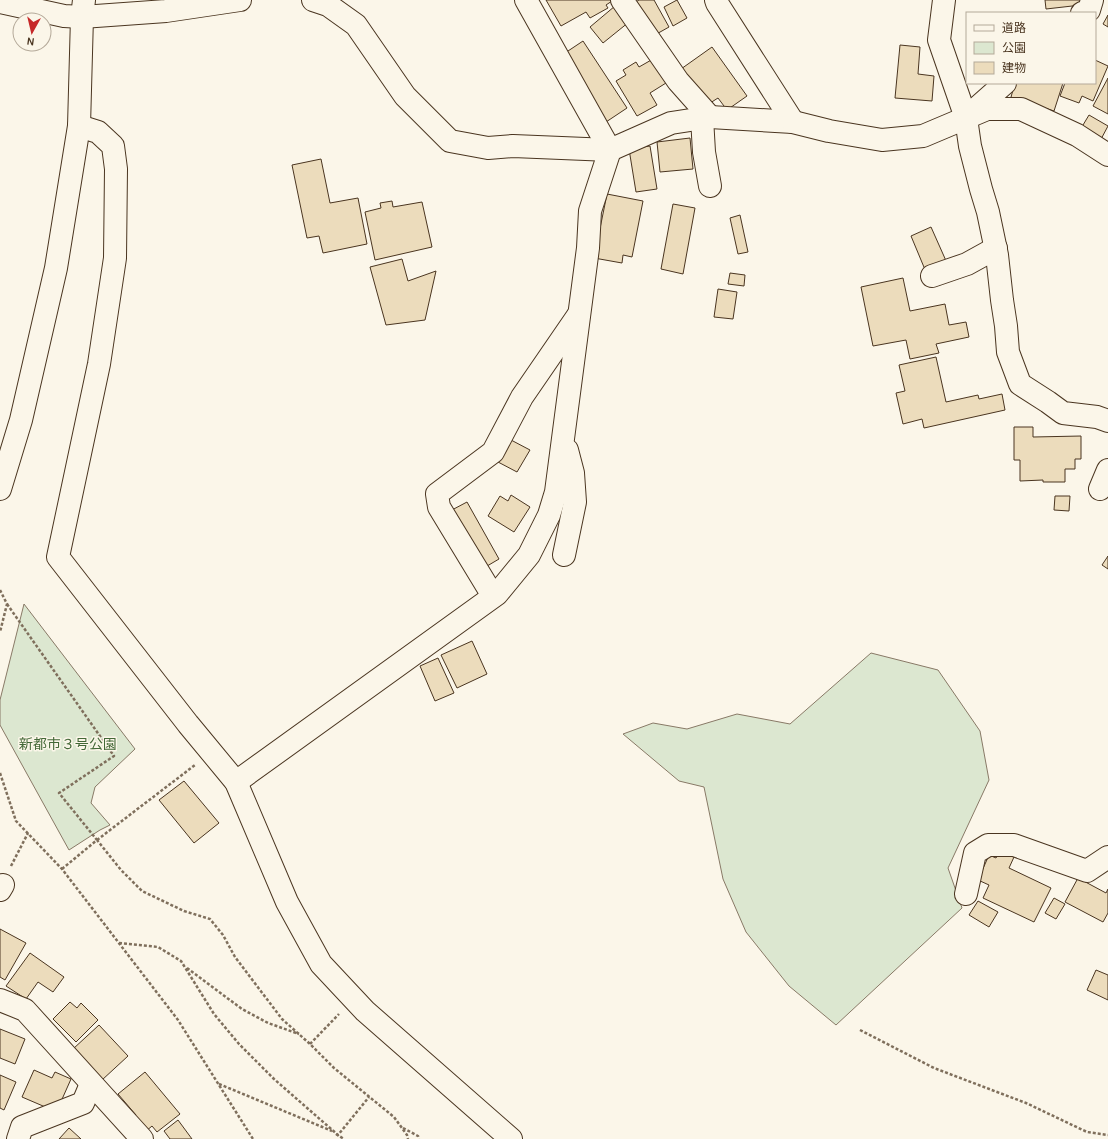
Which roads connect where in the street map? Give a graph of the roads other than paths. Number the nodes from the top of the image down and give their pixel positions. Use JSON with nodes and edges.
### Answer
{"nodes":[{"id":1,"x":240,"y":0,"type":"edge"},
{"id":2,"x":314,"y":0,"type":"edge"},
{"id":3,"x":526,"y":0,"type":"edge"},
{"id":4,"x":622,"y":0,"type":"edge"},
{"id":5,"x":716,"y":0,"type":"edge"},
{"id":6,"x":944,"y":0,"type":"edge"},
{"id":7,"x":1092,"y":0,"type":"edge"},
{"id":8,"x":0,"y":2,"type":"edge"},
{"id":9,"x":83,"y":9,"type":"edge"},
{"id":10,"x":1084,"y":12,"type":"edge"},
{"id":11,"x":1004,"y":84,"type":"edge"},
{"id":12,"x":706,"y":118,"type":"junction"},
{"id":13,"x":966,"y":118,"type":"junction"},
{"id":14,"x":793,"y":122,"type":"junction"},
{"id":15,"x":79,"y":126,"type":"junction"},
{"id":16,"x":610,"y":150,"type":"junction"},
{"id":17,"x":1108,"y":155,"type":"edge"},
{"id":18,"x":710,"y":186,"type":"dead end"},
{"id":19,"x":996,"y":248,"type":"junction"},
{"id":20,"x":932,"y":276,"type":"dead end"},
{"id":21,"x":580,"y":312,"type":"junction"},
{"id":22,"x":1108,"y":421,"type":"edge"},
{"id":23,"x":564,"y":438,"type":"junction"},
{"id":24,"x":0,"y":489,"type":"edge"},
{"id":25,"x":564,"y":555,"type":"dead end"},
{"id":26,"x":493,"y":596,"type":"junction"},
{"id":27,"x":236,"y":782,"type":"junction"},
{"id":28,"x":1108,"y":858,"type":"edge"},
{"id":29,"x":966,"y":894,"type":"dead end"},
{"id":30,"x":0,"y":1000,"type":"edge"},
{"id":31,"x":91,"y":1084,"type":"junction"},
{"id":32,"x":18,"y":1139,"type":"edge"},
{"id":33,"x":142,"y":1139,"type":"edge"},
{"id":34,"x":511,"y":1139,"type":"edge"}],
"edges":[{"from":1,"to":9,"type":"street"},
{"from":2,"to":16,"type":"street"},
{"from":3,"to":16,"type":"street"},
{"from":4,"to":12,"type":"street"},
{"from":5,"to":14,"type":"street"},
{"from":6,"to":13,"type":"street"},
{"from":7,"to":10,"type":"street"},
{"from":8,"to":9,"type":"street"},
{"from":9,"to":15,"type":"street"},
{"from":11,"to":13,"type":"street"},
{"from":12,"to":14,"type":"street"},
{"from":12,"to":16,"type":"street"},
{"from":12,"to":18,"type":"street"},
{"from":13,"to":14,"type":"street"},
{"from":13,"to":17,"type":"street"},
{"from":13,"to":19,"type":"street"},
{"from":15,"to":24,"type":"street"},
{"from":15,"to":27,"type":"street"},
{"from":16,"to":21,"type":"street"},
{"from":19,"to":20,"type":"street"},
{"from":19,"to":22,"type":"street"},
{"from":21,"to":23,"type":"street"},
{"from":21,"to":26,"type":"street"},
{"from":23,"to":25,"type":"street"},
{"from":23,"to":26,"type":"street"},
{"from":26,"to":27,"type":"street"},
{"from":27,"to":34,"type":"street"},
{"from":28,"to":29,"type":"street"},
{"from":30,"to":31,"type":"street"},
{"from":31,"to":32,"type":"street"},
{"from":31,"to":33,"type":"street"}]}
